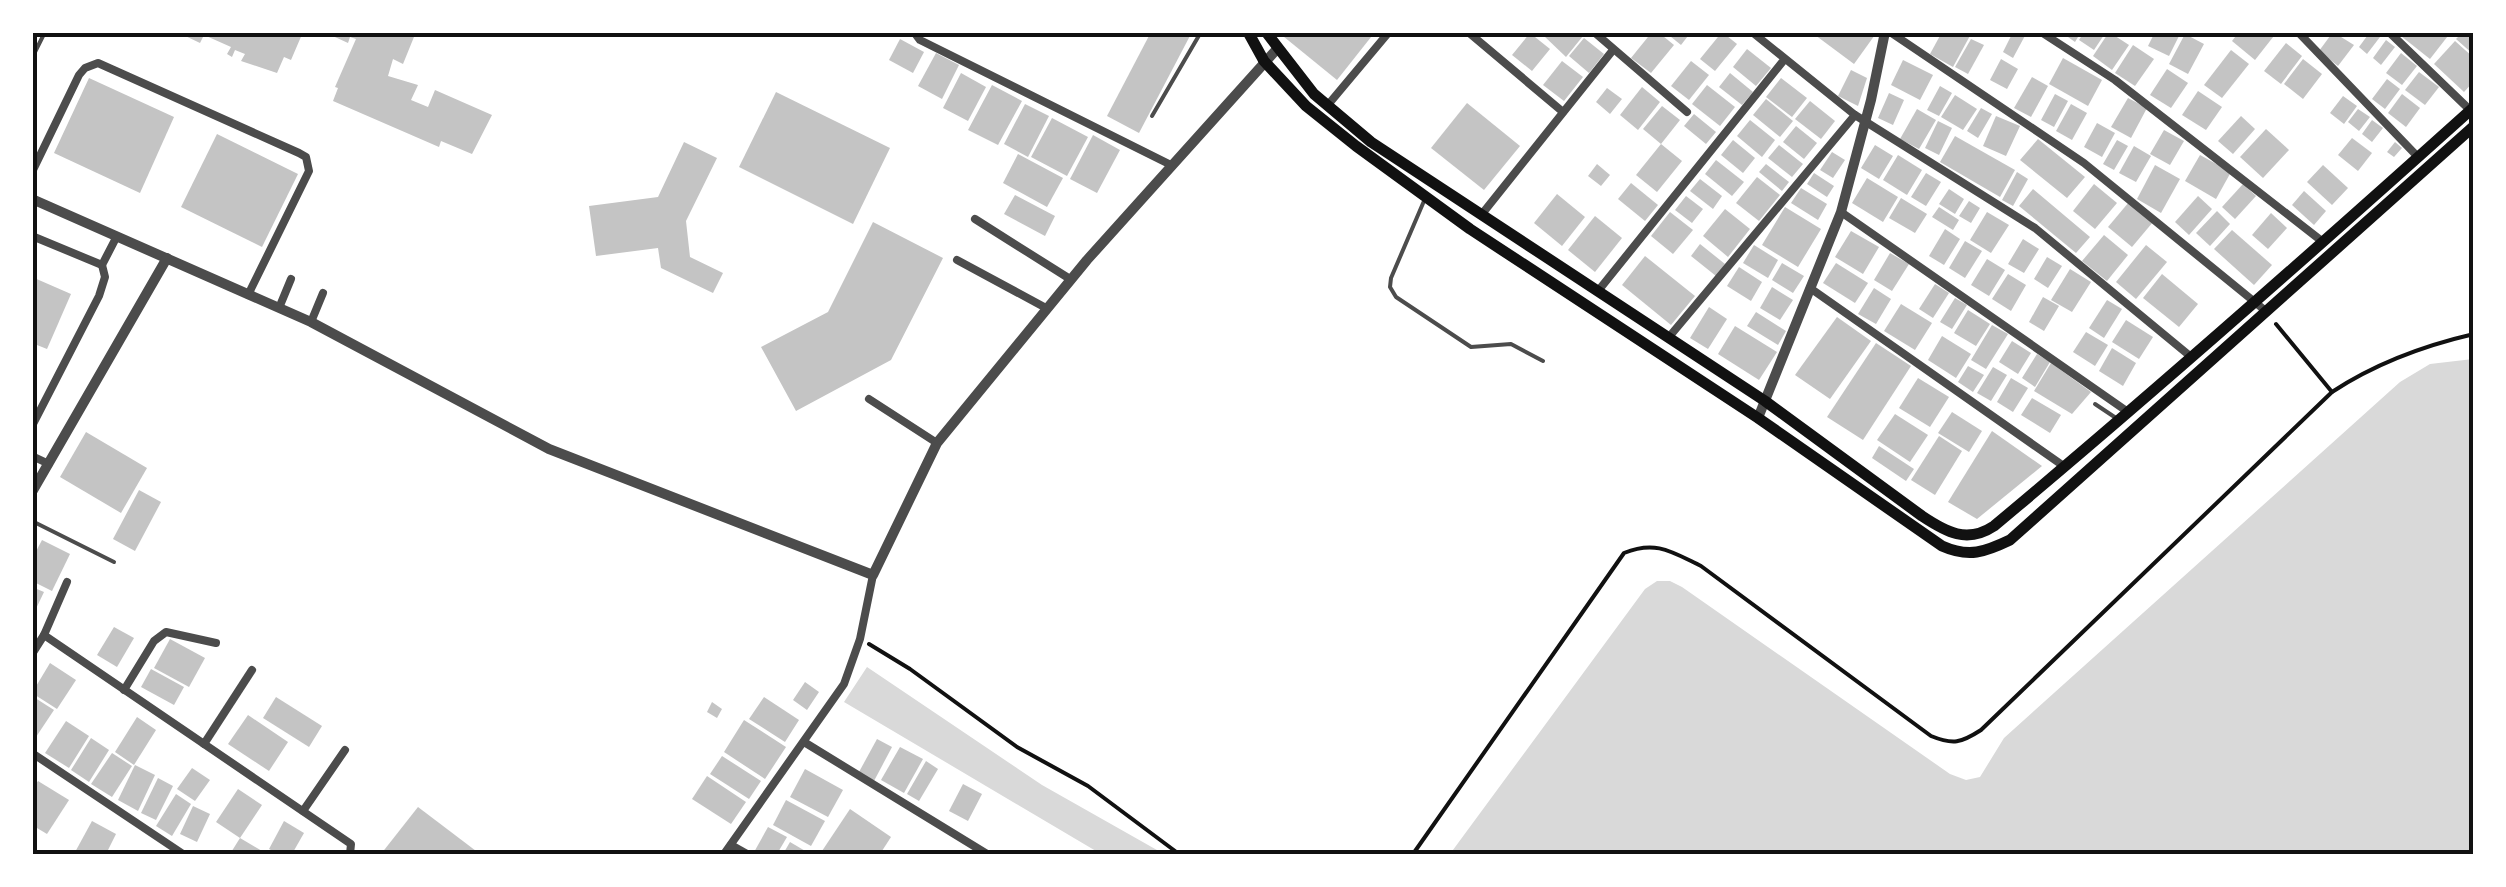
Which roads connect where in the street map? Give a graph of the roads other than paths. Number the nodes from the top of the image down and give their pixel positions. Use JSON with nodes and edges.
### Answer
{"nodes":[{"id":1,"x":46,"y":32,"type":"edge"},
{"id":2,"x":914,"y":32,"type":"edge"},
{"id":3,"x":1201,"y":32,"type":"edge"},
{"id":4,"x":1248,"y":32,"type":"edge"},
{"id":5,"x":1266,"y":32,"type":"edge"},
{"id":6,"x":1389,"y":32,"type":"edge"},
{"id":7,"x":1468,"y":32,"type":"edge"},
{"id":8,"x":1594,"y":32,"type":"edge"},
{"id":9,"x":1752,"y":32,"type":"edge"},
{"id":10,"x":1888,"y":32,"type":"edge"},
{"id":11,"x":2041,"y":32,"type":"edge"},
{"id":12,"x":2298,"y":32,"type":"edge"},
{"id":13,"x":2388,"y":32,"type":"edge"},
{"id":14,"x":1277,"y":48,"type":"junction"},
{"id":15,"x":1613,"y":50,"type":"junction"},
{"id":16,"x":33,"y":56,"type":"edge"},
{"id":17,"x":1264,"y":60,"type":"junction"},
{"id":18,"x":1784,"y":60,"type":"junction"},
{"id":19,"x":1327,"y":106,"type":"junction"},
{"id":20,"x":2472,"y":109,"type":"edge"},
{"id":21,"x":1563,"y":112,"type":"junction"},
{"id":22,"x":1687,"y":112,"type":"dead end"},
{"id":23,"x":1152,"y":116,"type":"dead end"},
{"id":24,"x":1860,"y":118,"type":"junction"},
{"id":25,"x":2474,"y":126,"type":"edge"},
{"id":26,"x":2417,"y":156,"type":"junction"},
{"id":27,"x":1170,"y":165,"type":"junction"},
{"id":28,"x":32,"y":172,"type":"edge"},
{"id":29,"x":1426,"y":197,"type":"junction"},
{"id":30,"x":33,"y":199,"type":"edge"},
{"id":31,"x":1840,"y":212,"type":"junction"},
{"id":32,"x":1482,"y":214,"type":"junction"},
{"id":33,"x":975,"y":219,"type":"dead end"},
{"id":34,"x":32,"y":236,"type":"edge"},
{"id":35,"x":116,"y":236,"type":"junction"},
{"id":36,"x":2323,"y":242,"type":"junction"},
{"id":37,"x":167,"y":258,"type":"junction"},
{"id":38,"x":956,"y":260,"type":"dead end"},
{"id":39,"x":102,"y":265,"type":"junction"},
{"id":40,"x":291,"y":280,"type":"dead end"},
{"id":41,"x":1070,"y":280,"type":"junction"},
{"id":42,"x":1810,"y":288,"type":"junction"},
{"id":43,"x":1598,"y":291,"type":"junction"},
{"id":44,"x":323,"y":294,"type":"dead end"},
{"id":45,"x":248,"y":295,"type":"junction"},
{"id":46,"x":2256,"y":303,"type":"junction"},
{"id":47,"x":278,"y":308,"type":"junction"},
{"id":48,"x":1046,"y":308,"type":"junction"},
{"id":49,"x":2267,"y":312,"type":"junction"},
{"id":50,"x":310,"y":322,"type":"junction"},
{"id":51,"x":1669,"y":338,"type":"junction"},
{"id":52,"x":2190,"y":356,"type":"junction"},
{"id":53,"x":1543,"y":361,"type":"dead end"},
{"id":54,"x":869,"y":399,"type":"dead end"},
{"id":55,"x":1765,"y":401,"type":"junction"},
{"id":56,"x":2095,"y":404,"type":"dead end"},
{"id":57,"x":2125,"y":417,"type":"junction"},
{"id":58,"x":1758,"y":418,"type":"junction"},
{"id":59,"x":32,"y":426,"type":"edge"},
{"id":60,"x":937,"y":443,"type":"junction"},
{"id":61,"x":32,"y":456,"type":"edge"},
{"id":62,"x":49,"y":464,"type":"junction"},
{"id":63,"x":2065,"y":467,"type":"junction"},
{"id":64,"x":32,"y":492,"type":"edge"},
{"id":65,"x":32,"y":521,"type":"edge"},
{"id":66,"x":114,"y":562,"type":"dead end"},
{"id":67,"x":873,"y":575,"type":"junction"},
{"id":68,"x":67,"y":582,"type":"dead end"},
{"id":69,"x":44,"y":635,"type":"junction"},
{"id":70,"x":216,"y":642,"type":"dead end"},
{"id":71,"x":32,"y":654,"type":"edge"},
{"id":72,"x":252,"y":670,"type":"dead end"},
{"id":73,"x":124,"y":690,"type":"junction"},
{"id":74,"x":804,"y":742,"type":"junction"},
{"id":75,"x":204,"y":744,"type":"junction"},
{"id":76,"x":345,"y":750,"type":"dead end"},
{"id":77,"x":32,"y":753,"type":"edge"},
{"id":78,"x":303,"y":811,"type":"junction"},
{"id":79,"x":731,"y":845,"type":"junction"},
{"id":80,"x":183,"y":854,"type":"edge"},
{"id":81,"x":350,"y":854,"type":"edge"},
{"id":82,"x":724,"y":854,"type":"edge"},
{"id":83,"x":747,"y":854,"type":"edge"},
{"id":84,"x":987,"y":854,"type":"edge"}],
"edges":[{"from":1,"to":16,"type":"lane"},
{"from":2,"to":27,"type":"street"},
{"from":3,"to":23,"type":"lane"},
{"from":4,"to":17,"type":"main road"},
{"from":5,"to":14,"type":"main road"},
{"from":6,"to":19,"type":"street"},
{"from":7,"to":21,"type":"street"},
{"from":8,"to":15,"type":"street"},
{"from":9,"to":18,"type":"street"},
{"from":10,"to":24,"type":"street"},
{"from":10,"to":46,"type":"street"},
{"from":11,"to":36,"type":"street"},
{"from":12,"to":26,"type":"street"},
{"from":13,"to":20,"type":"street"},
{"from":14,"to":17,"type":"street"},
{"from":14,"to":19,"type":"main road"},
{"from":15,"to":21,"type":"street"},
{"from":15,"to":22,"type":"street"},
{"from":17,"to":27,"type":"street"},
{"from":17,"to":29,"type":"main road"},
{"from":18,"to":24,"type":"street"},
{"from":18,"to":43,"type":"street"},
{"from":19,"to":32,"type":"main road"},
{"from":20,"to":26,"type":"main road"},
{"from":21,"to":32,"type":"street"},
{"from":24,"to":31,"type":"street"},
{"from":24,"to":51,"type":"street"},
{"from":24,"to":52,"type":"street"},
{"from":25,"to":49,"type":"main road"},
{"from":26,"to":36,"type":"main road"},
{"from":27,"to":41,"type":"street"},
{"from":28,"to":45,"type":"street"},
{"from":29,"to":53,"type":"lane"},
{"from":29,"to":58,"type":"main road"},
{"from":30,"to":35,"type":"street"},
{"from":31,"to":42,"type":"street"},
{"from":31,"to":57,"type":"street"},
{"from":32,"to":43,"type":"main road"},
{"from":33,"to":41,"type":"street"},
{"from":34,"to":39,"type":"street"},
{"from":35,"to":37,"type":"street"},
{"from":35,"to":39,"type":"street"},
{"from":36,"to":46,"type":"main road"},
{"from":37,"to":45,"type":"street"},
{"from":37,"to":62,"type":"street"},
{"from":38,"to":48,"type":"street"},
{"from":39,"to":59,"type":"street"},
{"from":40,"to":47,"type":"street"},
{"from":41,"to":48,"type":"street"},
{"from":42,"to":55,"type":"street"},
{"from":42,"to":63,"type":"street"},
{"from":43,"to":51,"type":"main road"},
{"from":44,"to":50,"type":"street"},
{"from":45,"to":47,"type":"street"},
{"from":46,"to":49,"type":"street"},
{"from":46,"to":52,"type":"main road"},
{"from":47,"to":50,"type":"street"},
{"from":48,"to":60,"type":"street"},
{"from":49,"to":58,"type":"main road"},
{"from":50,"to":67,"type":"street"},
{"from":51,"to":55,"type":"main road"},
{"from":52,"to":57,"type":"main road"},
{"from":54,"to":60,"type":"street"},
{"from":55,"to":58,"type":"street"},
{"from":55,"to":63,"type":"main road"},
{"from":56,"to":57,"type":"lane"},
{"from":57,"to":63,"type":"main road"},
{"from":60,"to":67,"type":"street"},
{"from":61,"to":62,"type":"street"},
{"from":62,"to":64,"type":"street"},
{"from":65,"to":66,"type":"lane"},
{"from":67,"to":74,"type":"street"},
{"from":68,"to":69,"type":"street"},
{"from":69,"to":71,"type":"street"},
{"from":69,"to":73,"type":"street"},
{"from":70,"to":73,"type":"street"},
{"from":72,"to":75,"type":"street"},
{"from":73,"to":75,"type":"street"},
{"from":74,"to":79,"type":"street"},
{"from":74,"to":84,"type":"street"},
{"from":75,"to":78,"type":"street"},
{"from":76,"to":78,"type":"street"},
{"from":77,"to":80,"type":"street"},
{"from":78,"to":81,"type":"street"},
{"from":79,"to":82,"type":"street"},
{"from":79,"to":83,"type":"street"}]}
